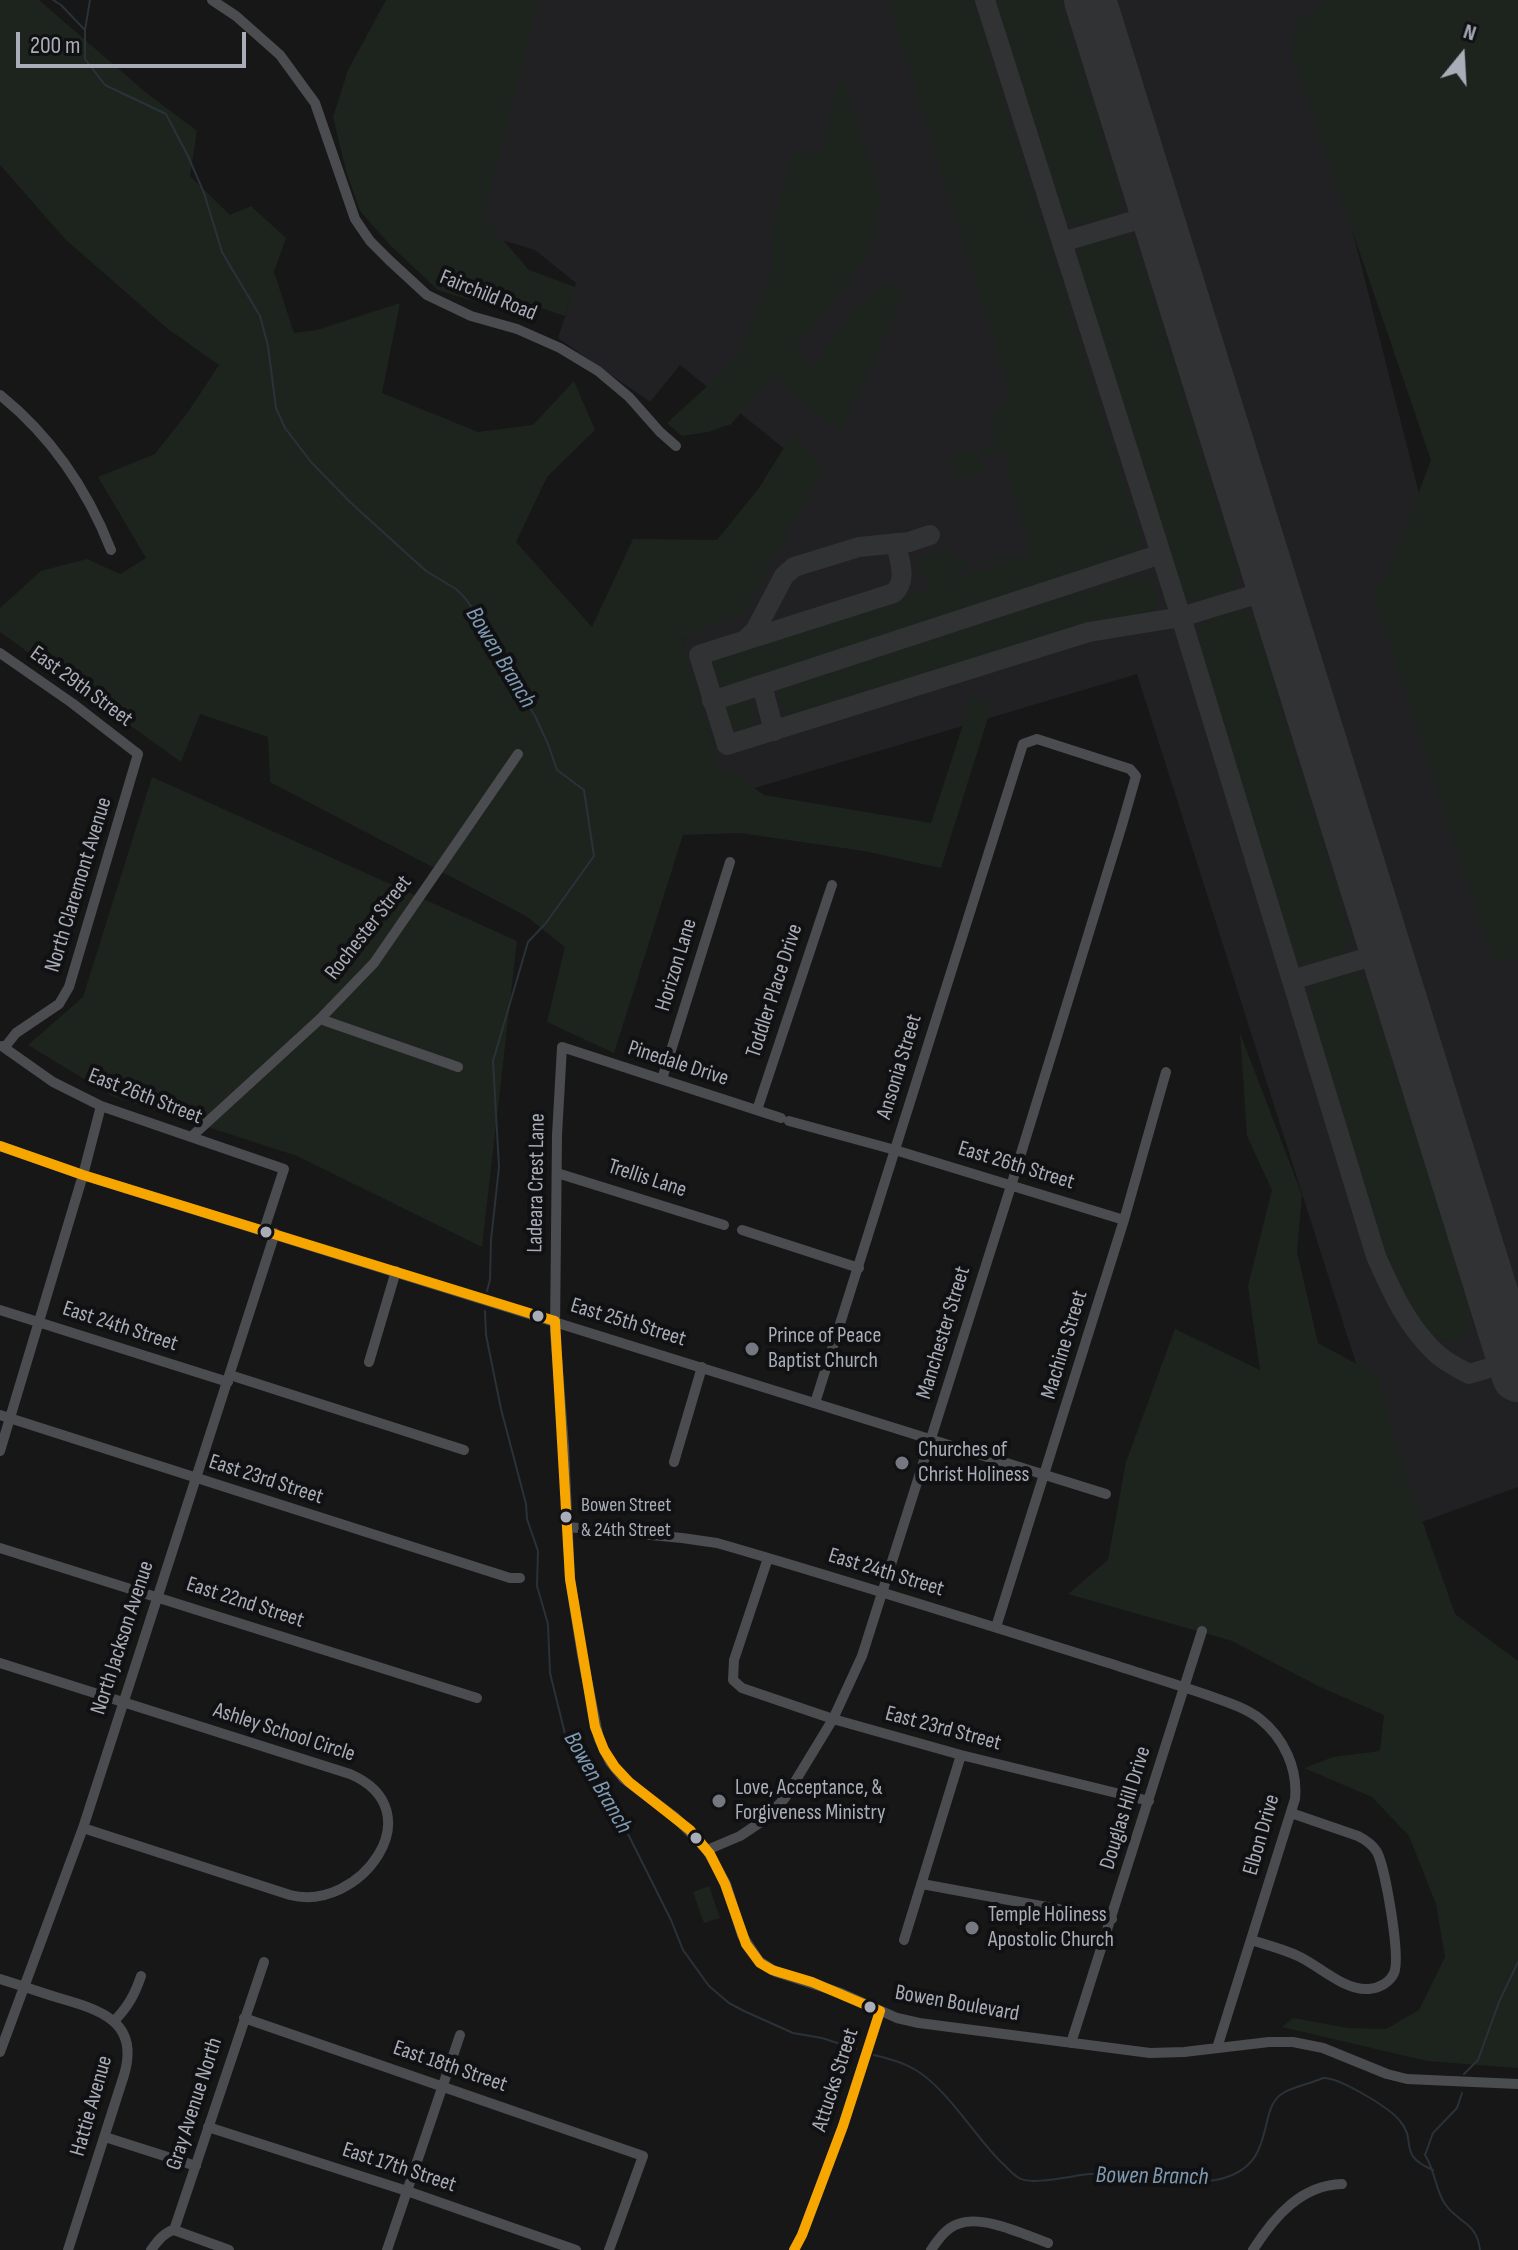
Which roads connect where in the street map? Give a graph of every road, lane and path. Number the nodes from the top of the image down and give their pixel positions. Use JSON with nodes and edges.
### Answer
{"nodes":[{"id":1,"x":212,"y":0,"type":"edge"},
{"id":2,"x":0,"y":395,"type":"edge"},
{"id":3,"x":676,"y":446,"type":"dead end"},
{"id":4,"x":111,"y":550,"type":"dead end"},
{"id":5,"x":0,"y":653,"type":"edge"},
{"id":6,"x":138,"y":754,"type":"joint"},
{"id":7,"x":518,"y":754,"type":"dead end"},
{"id":8,"x":1136,"y":776,"type":"joint"},
{"id":9,"x":730,"y":862,"type":"dead end"},
{"id":10,"x":832,"y":885,"type":"dead end"},
{"id":11,"x":320,"y":1019,"type":"junction"},
{"id":12,"x":2,"y":1046,"type":"edge"},
{"id":13,"x":562,"y":1047,"type":"joint"},
{"id":14,"x":458,"y":1067,"type":"dead end"},
{"id":15,"x":1166,"y":1072,"type":"dead end"},
{"id":16,"x":662,"y":1079,"type":"junction"},
{"id":17,"x":101,"y":1106,"type":"junction"},
{"id":18,"x":757,"y":1110,"type":"junction"},
{"id":19,"x":191,"y":1137,"type":"junction"},
{"id":20,"x":0,"y":1146,"type":"edge"},
{"id":21,"x":895,"y":1150,"type":"junction"},
{"id":22,"x":284,"y":1169,"type":"joint"},
{"id":23,"x":557,"y":1173,"type":"junction"},
{"id":24,"x":83,"y":1175,"type":"junction"},
{"id":25,"x":1011,"y":1186,"type":"junction"},
{"id":26,"x":1124,"y":1220,"type":"junction"},
{"id":27,"x":724,"y":1225,"type":"dead end"},
{"id":28,"x":742,"y":1230,"type":"dead end"},
{"id":29,"x":269,"y":1232,"type":"junction"},
{"id":30,"x":859,"y":1268,"type":"junction"},
{"id":31,"x":396,"y":1271,"type":"junction"},
{"id":32,"x":0,"y":1310,"type":"edge"},
{"id":33,"x":555,"y":1321,"type":"junction"},
{"id":34,"x":39,"y":1322,"type":"junction"},
{"id":35,"x":369,"y":1362,"type":"dead end"},
{"id":36,"x":702,"y":1367,"type":"junction"},
{"id":37,"x":229,"y":1378,"type":"junction"},
{"id":38,"x":815,"y":1403,"type":"junction"},
{"id":39,"x":6,"y":1417,"type":"edge"},
{"id":40,"x":932,"y":1440,"type":"junction"},
{"id":41,"x":464,"y":1450,"type":"dead end"},
{"id":42,"x":0,"y":1451,"type":"edge"},
{"id":43,"x":674,"y":1462,"type":"dead end"},
{"id":44,"x":1045,"y":1475,"type":"junction"},
{"id":45,"x":196,"y":1478,"type":"junction"},
{"id":46,"x":1106,"y":1494,"type":"dead end"},
{"id":47,"x":568,"y":1527,"type":"junction"},
{"id":48,"x":0,"y":1548,"type":"edge"},
{"id":49,"x":768,"y":1558,"type":"junction"},
{"id":50,"x":520,"y":1578,"type":"dead end"},
{"id":51,"x":884,"y":1593,"type":"junction"},
{"id":52,"x":158,"y":1597,"type":"junction"},
{"id":53,"x":996,"y":1627,"type":"junction"},
{"id":54,"x":1202,"y":1631,"type":"dead end"},
{"id":55,"x":0,"y":1663,"type":"edge"},
{"id":56,"x":1185,"y":1687,"type":"junction"},
{"id":57,"x":477,"y":1698,"type":"dead end"},
{"id":58,"x":124,"y":1703,"type":"junction"},
{"id":59,"x":833,"y":1719,"type":"junction"},
{"id":60,"x":961,"y":1755,"type":"junction"},
{"id":61,"x":1149,"y":1801,"type":"junction"},
{"id":62,"x":1291,"y":1813,"type":"junction"},
{"id":63,"x":83,"y":1828,"type":"junction"},
{"id":64,"x":707,"y":1850,"type":"junction"},
{"id":65,"x":922,"y":1884,"type":"junction"},
{"id":66,"x":1112,"y":1919,"type":"junction"},
{"id":67,"x":904,"y":1940,"type":"dead end"},
{"id":68,"x":1251,"y":1940,"type":"junction"},
{"id":69,"x":264,"y":1962,"type":"dead end"},
{"id":70,"x":141,"y":1976,"type":"dead end"},
{"id":71,"x":0,"y":1979,"type":"edge"},
{"id":72,"x":24,"y":1987,"type":"junction"},
{"id":73,"x":880,"y":2011,"type":"junction"},
{"id":74,"x":244,"y":2018,"type":"junction"},
{"id":75,"x":114,"y":2021,"type":"junction"},
{"id":76,"x":460,"y":2035,"type":"dead end"},
{"id":77,"x":1071,"y":2043,"type":"junction"},
{"id":78,"x":1217,"y":2048,"type":"junction"},
{"id":79,"x":0,"y":2052,"type":"edge"},
{"id":80,"x":1518,"y":2084,"type":"edge"},
{"id":81,"x":443,"y":2086,"type":"junction"},
{"id":82,"x":208,"y":2127,"type":"junction"},
{"id":83,"x":105,"y":2137,"type":"junction"},
{"id":84,"x":196,"y":2166,"type":"junction"},
{"id":85,"x":1342,"y":2184,"type":"dead end"},
{"id":86,"x":407,"y":2191,"type":"junction"},
{"id":87,"x":174,"y":2230,"type":"junction"},
{"id":88,"x":1048,"y":2243,"type":"dead end"},
{"id":89,"x":68,"y":2250,"type":"edge"},
{"id":90,"x":151,"y":2250,"type":"edge"},
{"id":91,"x":227,"y":2250,"type":"edge"},
{"id":92,"x":387,"y":2250,"type":"edge"},
{"id":93,"x":576,"y":2250,"type":"edge"},
{"id":94,"x":609,"y":2250,"type":"edge"},
{"id":95,"x":794,"y":2250,"type":"edge"},
{"id":96,"x":931,"y":2250,"type":"edge"},
{"id":97,"x":1253,"y":2250,"type":"edge"}],
"edges":[{"from":1,"to":3,"type":"street","name":"Fairchild Road"},
{"from":2,"to":4,"type":"street"},
{"from":5,"to":6,"type":"street","name":"East 29th Street"},
{"from":6,"to":12,"type":"street","name":"North Claremont Avenue"},
{"from":7,"to":11,"type":"street","name":"Rochester Street"},
{"from":8,"to":21,"type":"street","name":"Ansonia Street"},
{"from":8,"to":25,"type":"street","name":"Manchester Street"},
{"from":9,"to":16,"type":"street","name":"Horizon Lane"},
{"from":10,"to":18,"type":"street","name":"Toddler Place Drive"},
{"from":11,"to":14,"type":"street"},
{"from":11,"to":19,"type":"street","name":"Rochester Street"},
{"from":12,"to":17,"type":"street","name":"East 26th Street"},
{"from":13,"to":16,"type":"street","name":"Pinedale Drive"},
{"from":13,"to":23,"type":"street","name":"Ladeara Crest Lane"},
{"from":15,"to":26,"type":"street","name":"Machine Street"},
{"from":16,"to":18,"type":"street","name":"Pinedale Drive"},
{"from":17,"to":19,"type":"street","name":"East 26th Street"},
{"from":17,"to":24,"type":"street"},
{"from":18,"to":21,"type":"street","name":"Pinedale Drive"},
{"from":19,"to":22,"type":"street","name":"East 26th Street"},
{"from":20,"to":24,"type":"street","name":"East 25th Street"},
{"from":21,"to":25,"type":"street","name":"East 26th Street"},
{"from":21,"to":30,"type":"street","name":"Ansonia Street"},
{"from":22,"to":29,"type":"street","name":"North Jackson Avenue"},
{"from":23,"to":27,"type":"street","name":"Trellis Lane"},
{"from":23,"to":33,"type":"street","name":"Ladeara Crest Lane"},
{"from":24,"to":29,"type":"street","name":"East 25th Street"},
{"from":24,"to":34,"type":"street"},
{"from":25,"to":26,"type":"street","name":"East 26th Street"},
{"from":25,"to":40,"type":"street","name":"Manchester Street"},
{"from":26,"to":44,"type":"street","name":"Machine Street"},
{"from":28,"to":30,"type":"street"},
{"from":29,"to":31,"type":"street","name":"East 25th Street"},
{"from":29,"to":37,"type":"street","name":"North Jackson Avenue"},
{"from":30,"to":38,"type":"street","name":"Ansonia Street"},
{"from":31,"to":33,"type":"street","name":"East 25th Street"},
{"from":31,"to":35,"type":"street"},
{"from":32,"to":34,"type":"street","name":"East 24th Street"},
{"from":33,"to":36,"type":"street","name":"East 25th Street"},
{"from":33,"to":47,"type":"street","name":"Bowen Boulevard"},
{"from":34,"to":37,"type":"street","name":"East 24th Street"},
{"from":34,"to":39,"type":"street"},
{"from":36,"to":38,"type":"street","name":"East 25th Street"},
{"from":36,"to":43,"type":"street"},
{"from":37,"to":41,"type":"street","name":"East 24th Street"},
{"from":37,"to":45,"type":"street","name":"North Jackson Avenue"},
{"from":38,"to":40,"type":"street","name":"East 25th Street"},
{"from":39,"to":42,"type":"street"},
{"from":39,"to":45,"type":"street","name":"East 23rd Street"},
{"from":40,"to":44,"type":"street","name":"East 25th Street"},
{"from":40,"to":51,"type":"street","name":"Manchester Street"},
{"from":44,"to":46,"type":"street","name":"East 25th Street"},
{"from":44,"to":53,"type":"street","name":"Machine Street"},
{"from":45,"to":50,"type":"street","name":"East 23rd Street"},
{"from":45,"to":52,"type":"street","name":"North Jackson Avenue"},
{"from":47,"to":49,"type":"street","name":"East 24th Street"},
{"from":47,"to":64,"type":"street","name":"Bowen Boulevard"},
{"from":48,"to":52,"type":"street","name":"East 22nd Street"},
{"from":49,"to":51,"type":"street","name":"East 24th Street"},
{"from":49,"to":59,"type":"street","name":"East 23rd Street"},
{"from":51,"to":53,"type":"street","name":"East 24th Street"},
{"from":51,"to":59,"type":"street","name":"Manchester Street"},
{"from":52,"to":57,"type":"street","name":"East 22nd Street"},
{"from":52,"to":58,"type":"street","name":"North Jackson Avenue"},
{"from":53,"to":56,"type":"street","name":"East 24th Street"},
{"from":54,"to":56,"type":"street","name":"Douglas Hill Drive"},
{"from":55,"to":58,"type":"street","name":"Ashley School Circle"},
{"from":56,"to":61,"type":"street","name":"Douglas Hill Drive"},
{"from":56,"to":62,"type":"street","name":"Elbon Drive"},
{"from":58,"to":63,"type":"street","name":"North Jackson Avenue"},
{"from":58,"to":63,"type":"street","name":"Ashley School Circle"},
{"from":59,"to":60,"type":"street","name":"East 23rd Street"},
{"from":59,"to":64,"type":"street","name":"Manchester Street"},
{"from":60,"to":61,"type":"street","name":"East 23rd Street"},
{"from":60,"to":65,"type":"street"},
{"from":61,"to":66,"type":"street","name":"Douglas Hill Drive"},
{"from":62,"to":68,"type":"street","name":"Elbon Drive"},
{"from":62,"to":68,"type":"street"},
{"from":63,"to":72,"type":"street","name":"North Jackson Avenue"},
{"from":64,"to":73,"type":"street","name":"Bowen Boulevard"},
{"from":65,"to":66,"type":"street"},
{"from":65,"to":67,"type":"street"},
{"from":66,"to":77,"type":"street","name":"Douglas Hill Drive"},
{"from":68,"to":78,"type":"street","name":"Elbon Drive"},
{"from":69,"to":74,"type":"street","name":"Gray Avenue North"},
{"from":70,"to":75,"type":"street"},
{"from":71,"to":72,"type":"street"},
{"from":72,"to":75,"type":"street"},
{"from":72,"to":79,"type":"street","name":"North Jackson Avenue"},
{"from":73,"to":77,"type":"street","name":"Bowen Boulevard"},
{"from":73,"to":95,"type":"street","name":"Attucks Street"},
{"from":74,"to":81,"type":"street","name":"East 18th Street"},
{"from":74,"to":82,"type":"street","name":"Gray Avenue North"},
{"from":75,"to":83,"type":"street","name":"Hattie Avenue"},
{"from":76,"to":81,"type":"street"},
{"from":77,"to":78,"type":"street","name":"Bowen Boulevard"},
{"from":78,"to":80,"type":"street","name":"Bowen Boulevard"},
{"from":81,"to":86,"type":"street"},
{"from":81,"to":94,"type":"street","name":"East 18th Street"},
{"from":82,"to":84,"type":"street","name":"Gray Avenue North"},
{"from":82,"to":86,"type":"street","name":"East 17th Street"},
{"from":83,"to":84,"type":"street"},
{"from":83,"to":89,"type":"street","name":"Hattie Avenue"},
{"from":84,"to":87,"type":"street","name":"Gray Avenue North"},
{"from":85,"to":97,"type":"street"},
{"from":86,"to":92,"type":"street"},
{"from":86,"to":93,"type":"street","name":"East 17th Street"},
{"from":87,"to":90,"type":"street"},
{"from":87,"to":91,"type":"street"},
{"from":88,"to":96,"type":"street"}]}
